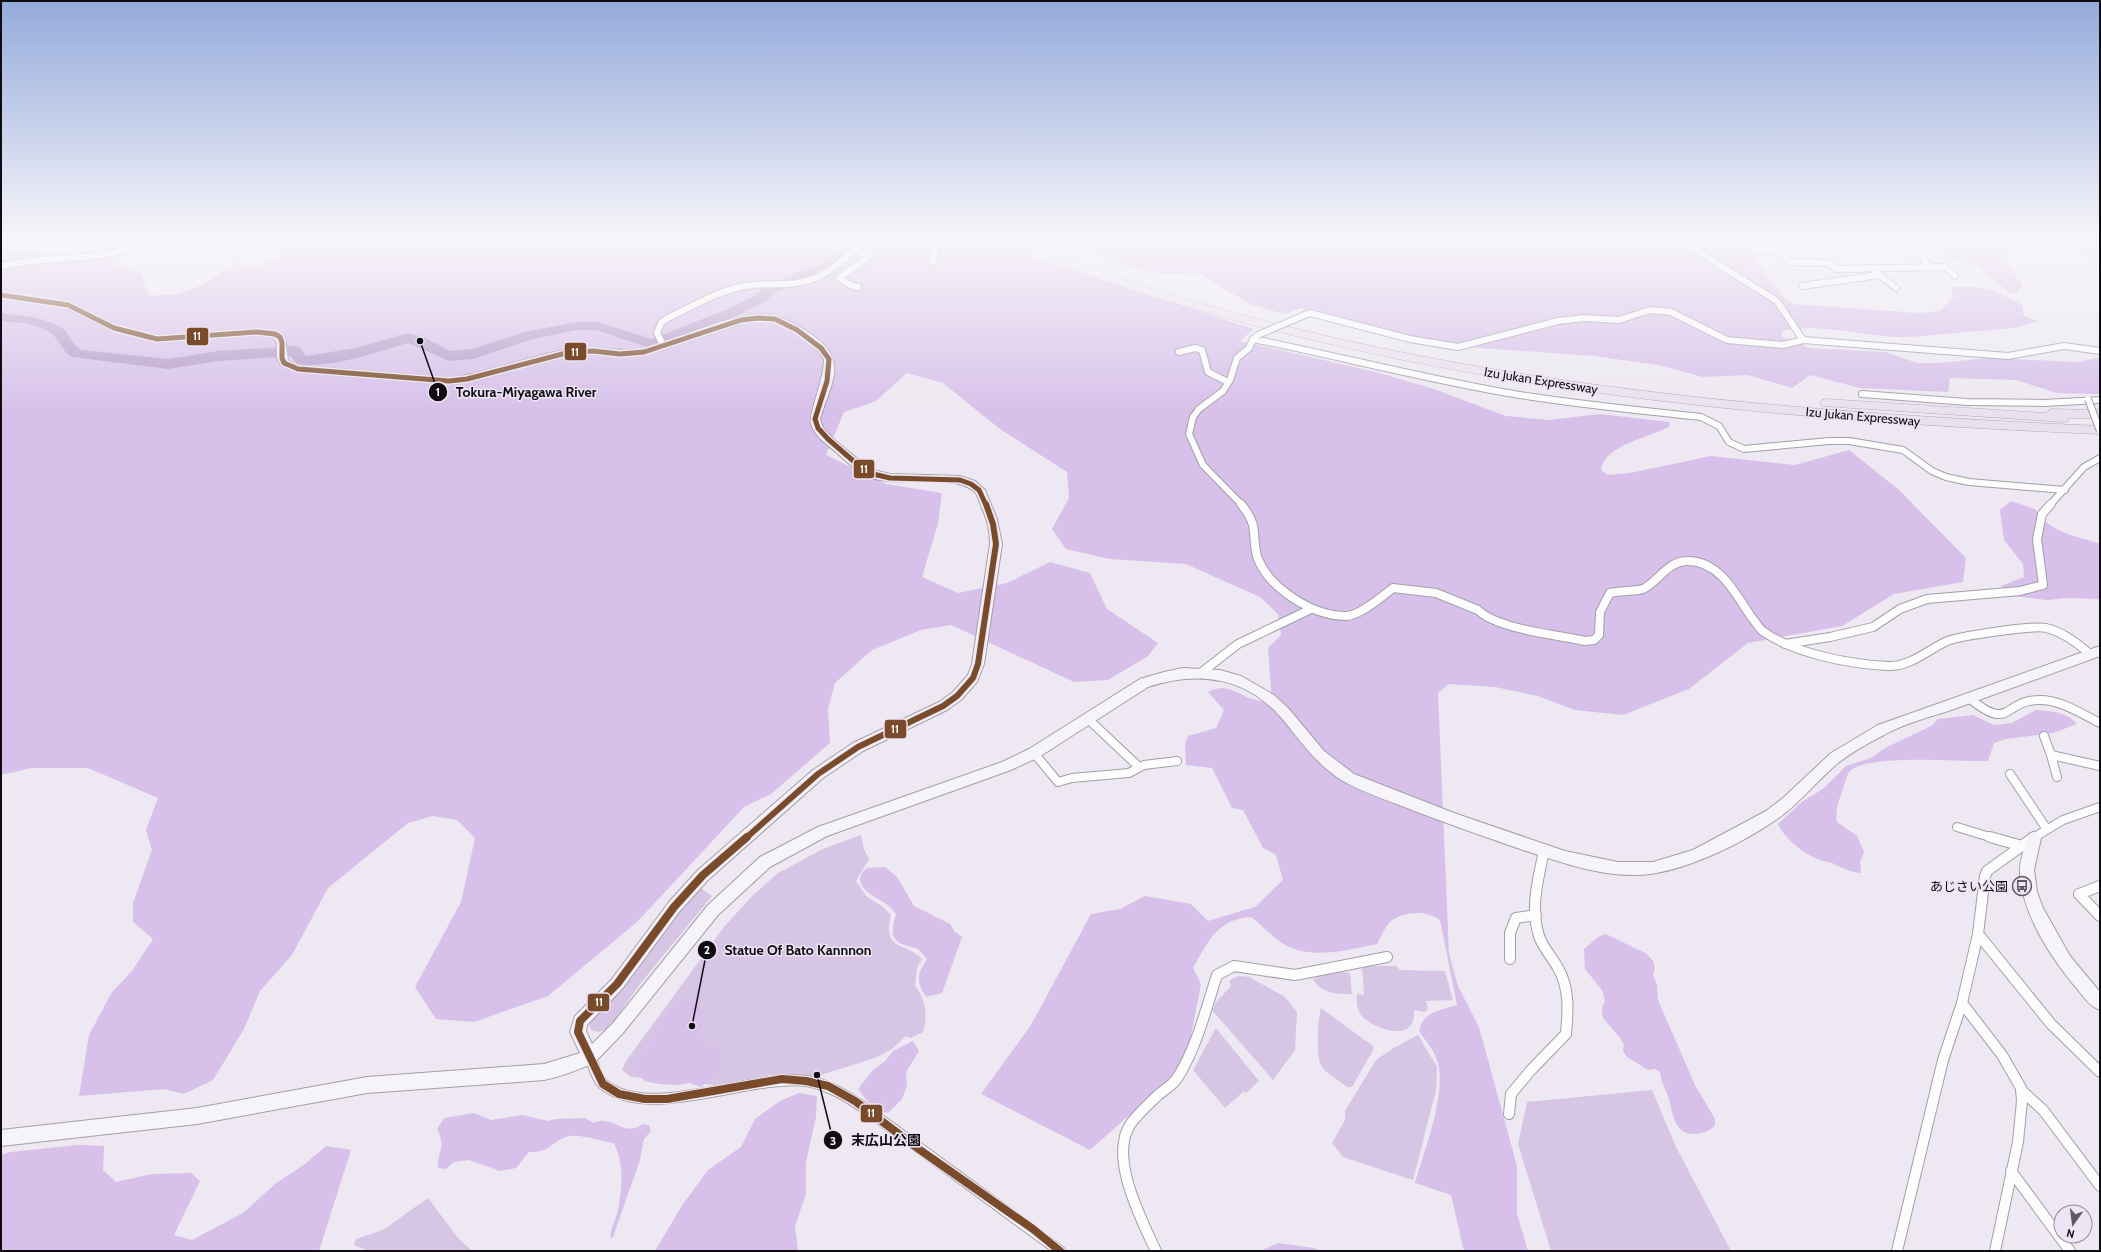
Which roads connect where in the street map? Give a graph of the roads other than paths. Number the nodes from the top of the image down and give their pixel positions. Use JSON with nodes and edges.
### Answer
{"nodes":[{"id":1,"x":11,"y":296,"type":"edge"},
{"id":2,"x":718,"y":296,"type":"edge"},
{"id":3,"x":1165,"y":296,"type":"edge"},
{"id":4,"x":1188,"y":296,"type":"edge"},
{"id":5,"x":1770,"y":296,"type":"edge"},
{"id":6,"x":1256,"y":337,"type":"junction"},
{"id":7,"x":1803,"y":340,"type":"junction"},
{"id":8,"x":664,"y":346,"type":"junction"},
{"id":9,"x":2100,"y":351,"type":"edge"},
{"id":10,"x":1179,"y":352,"type":"dead end"},
{"id":11,"x":1228,"y":382,"type":"junction"},
{"id":12,"x":1862,"y":394,"type":"dead end"},
{"id":13,"x":2088,"y":400,"type":"junction"},
{"id":14,"x":2100,"y":400,"type":"edge"},
{"id":15,"x":1854,"y":406,"type":"junction"},
{"id":16,"x":2100,"y":414,"type":"edge"},
{"id":17,"x":2100,"y":420,"type":"edge"},
{"id":18,"x":1932,"y":422,"type":"junction"},
{"id":19,"x":2100,"y":430,"type":"edge"},
{"id":20,"x":2100,"y":438,"type":"edge"},
{"id":21,"x":2100,"y":458,"type":"edge"},
{"id":22,"x":2065,"y":490,"type":"junction"},
{"id":23,"x":1312,"y":609,"type":"junction"},
{"id":24,"x":1784,"y":644,"type":"junction"},
{"id":25,"x":2095,"y":652,"type":"edge"},
{"id":26,"x":1202,"y":672,"type":"junction"},
{"id":27,"x":1969,"y":698,"type":"junction"},
{"id":28,"x":1088,"y":718,"type":"junction"},
{"id":29,"x":2100,"y":723,"type":"edge"},
{"id":30,"x":2044,"y":736,"type":"dead end"},
{"id":31,"x":1034,"y":753,"type":"junction"},
{"id":32,"x":2051,"y":755,"type":"junction"},
{"id":33,"x":1177,"y":761,"type":"dead end"},
{"id":34,"x":2100,"y":766,"type":"edge"},
{"id":35,"x":1139,"y":767,"type":"junction"},
{"id":36,"x":2010,"y":774,"type":"dead end"},
{"id":37,"x":2057,"y":777,"type":"dead end"},
{"id":38,"x":2100,"y":807,"type":"edge"},
{"id":39,"x":1957,"y":827,"type":"dead end"},
{"id":40,"x":2046,"y":828,"type":"junction"},
{"id":41,"x":2028,"y":842,"type":"junction"},
{"id":42,"x":1544,"y":851,"type":"junction"},
{"id":43,"x":2100,"y":886,"type":"edge"},
{"id":44,"x":1536,"y":915,"type":"junction"},
{"id":45,"x":2100,"y":916,"type":"edge"},
{"id":46,"x":1978,"y":934,"type":"junction"},
{"id":47,"x":1387,"y":957,"type":"dead end"},
{"id":48,"x":1510,"y":959,"type":"dead end"},
{"id":49,"x":1962,"y":1003,"type":"junction"},
{"id":50,"x":2100,"y":1003,"type":"edge"},
{"id":51,"x":590,"y":1057,"type":"junction"},
{"id":52,"x":2100,"y":1072,"type":"edge"},
{"id":53,"x":2021,"y":1090,"type":"junction"},
{"id":54,"x":1509,"y":1114,"type":"dead end"},
{"id":55,"x":27,"y":1135,"type":"junction"},
{"id":56,"x":1,"y":1138,"type":"edge"},
{"id":57,"x":1,"y":1143,"type":"edge"},
{"id":58,"x":2011,"y":1171,"type":"junction"},
{"id":59,"x":2100,"y":1186,"type":"edge"},
{"id":60,"x":1060,"y":1251,"type":"edge"},
{"id":61,"x":1156,"y":1251,"type":"edge"},
{"id":62,"x":1896,"y":1251,"type":"edge"},
{"id":63,"x":1995,"y":1251,"type":"edge"},
{"id":64,"x":2070,"y":1251,"type":"edge"}],
"edges":[{"from":1,"to":8,"type":"street"},
{"from":2,"to":8,"type":"street"},
{"from":3,"to":18,"type":"highway","name":"Izu Jukan Expressway"},
{"from":4,"to":15,"type":"highway","name":"Izu Jukan Expressway"},
{"from":5,"to":7,"type":"street"},
{"from":6,"to":7,"type":"street","bridge":true},
{"from":6,"to":11,"type":"street"},
{"from":6,"to":22,"type":"street"},
{"from":7,"to":9,"type":"street"},
{"from":8,"to":51,"type":"street"},
{"from":10,"to":11,"type":"street"},
{"from":11,"to":23,"type":"street"},
{"from":12,"to":13,"type":"street"},
{"from":13,"to":14,"type":"street"},
{"from":13,"to":19,"type":"street","bridge":true},
{"from":15,"to":16,"type":"highway"},
{"from":15,"to":17,"type":"highway","name":"Izu Jukan Expressway"},
{"from":18,"to":19,"type":"highway","name":"Izu Jukan Expressway"},
{"from":18,"to":20,"type":"highway"},
{"from":21,"to":22,"type":"street"},
{"from":22,"to":24,"type":"street"},
{"from":23,"to":24,"type":"street"},
{"from":23,"to":26,"type":"street"},
{"from":24,"to":25,"type":"street"},
{"from":25,"to":27,"type":"street"},
{"from":26,"to":28,"type":"street"},
{"from":26,"to":42,"type":"street"},
{"from":27,"to":29,"type":"street"},
{"from":27,"to":42,"type":"street"},
{"from":28,"to":31,"type":"street"},
{"from":28,"to":35,"type":"street"},
{"from":30,"to":32,"type":"street"},
{"from":31,"to":35,"type":"street"},
{"from":31,"to":51,"type":"street"},
{"from":32,"to":34,"type":"street"},
{"from":32,"to":37,"type":"street"},
{"from":33,"to":35,"type":"street"},
{"from":36,"to":40,"type":"street"},
{"from":38,"to":40,"type":"street"},
{"from":39,"to":41,"type":"street"},
{"from":40,"to":41,"type":"street"},
{"from":41,"to":46,"type":"street"},
{"from":41,"to":50,"type":"street"},
{"from":42,"to":44,"type":"street"},
{"from":43,"to":45,"type":"street"},
{"from":44,"to":48,"type":"street"},
{"from":44,"to":54,"type":"street"},
{"from":46,"to":49,"type":"street"},
{"from":46,"to":52,"type":"street"},
{"from":47,"to":61,"type":"street"},
{"from":49,"to":53,"type":"street"},
{"from":49,"to":62,"type":"street"},
{"from":51,"to":55,"type":"street"},
{"from":51,"to":60,"type":"street"},
{"from":53,"to":58,"type":"street"},
{"from":53,"to":59,"type":"street"},
{"from":55,"to":56,"type":"street"},
{"from":55,"to":57,"type":"street"},
{"from":58,"to":63,"type":"street"},
{"from":58,"to":64,"type":"street"}]}
